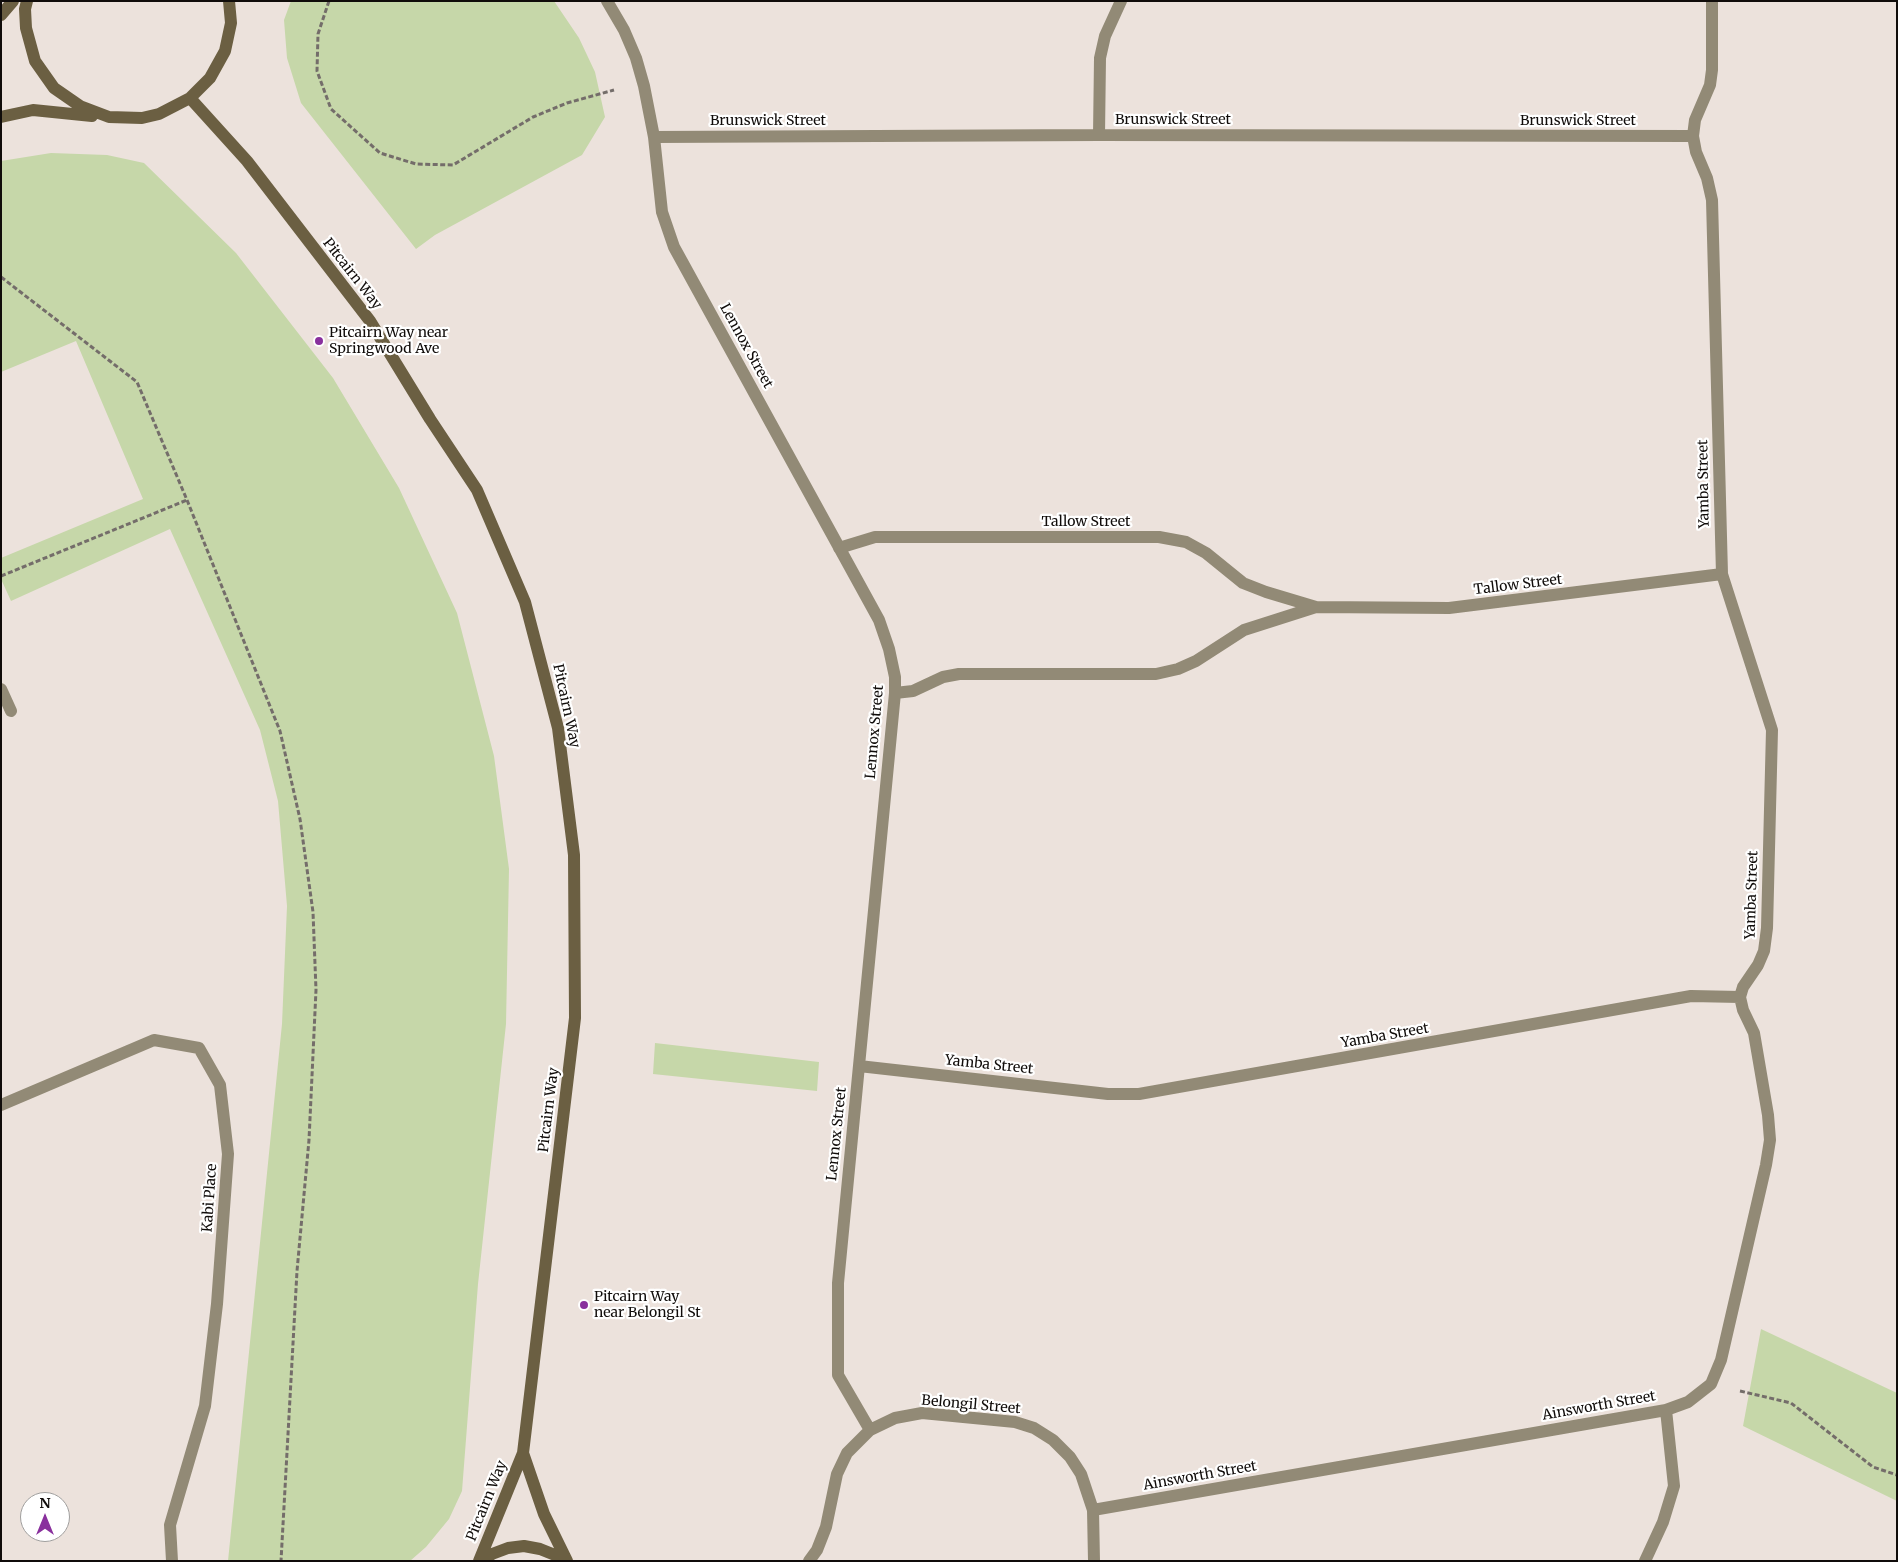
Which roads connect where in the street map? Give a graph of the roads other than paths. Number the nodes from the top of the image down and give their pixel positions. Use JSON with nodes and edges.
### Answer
{"nodes":[{"id":1,"x":13,"y":1,"type":"edge"},
{"id":2,"x":27,"y":1,"type":"edge"},
{"id":3,"x":229,"y":1,"type":"edge"},
{"id":4,"x":607,"y":1,"type":"edge"},
{"id":5,"x":1121,"y":1,"type":"edge"},
{"id":6,"x":1712,"y":1,"type":"edge"},
{"id":7,"x":1,"y":15,"type":"edge"},
{"id":8,"x":190,"y":98,"type":"junction"},
{"id":9,"x":1,"y":117,"type":"edge"},
{"id":10,"x":109,"y":117,"type":"junction"},
{"id":11,"x":1099,"y":135,"type":"junction"},
{"id":12,"x":654,"y":136,"type":"junction"},
{"id":13,"x":1693,"y":136,"type":"junction"},
{"id":14,"x":840,"y":548,"type":"junction"},
{"id":15,"x":1722,"y":574,"type":"junction"},
{"id":16,"x":1316,"y":607,"type":"junction"},
{"id":17,"x":1,"y":689,"type":"edge"},
{"id":18,"x":895,"y":693,"type":"junction"},
{"id":19,"x":11,"y":711,"type":"dead end"},
{"id":20,"x":1740,"y":996,"type":"junction"},
{"id":21,"x":859,"y":1066,"type":"junction"},
{"id":22,"x":1,"y":1105,"type":"edge"},
{"id":23,"x":1666,"y":1410,"type":"junction"},
{"id":24,"x":870,"y":1430,"type":"junction"},
{"id":25,"x":523,"y":1453,"type":"junction"},
{"id":26,"x":1093,"y":1510,"type":"junction"},
{"id":27,"x":172,"y":1561,"type":"edge"},
{"id":28,"x":479,"y":1561,"type":"edge"},
{"id":29,"x":565,"y":1561,"type":"edge"},
{"id":30,"x":809,"y":1561,"type":"edge"},
{"id":31,"x":1094,"y":1561,"type":"edge"},
{"id":32,"x":1645,"y":1561,"type":"edge"}],
"edges":[{"from":1,"to":7,"type":"main road"},
{"from":2,"to":10,"type":"main road"},
{"from":3,"to":8,"type":"main road"},
{"from":4,"to":12,"type":"street","name":"Lennox Street"},
{"from":5,"to":11,"type":"street"},
{"from":6,"to":13,"type":"street","name":"Yamba Street"},
{"from":8,"to":10,"type":"main road"},
{"from":8,"to":25,"type":"main road","name":"Pitcairn Way"},
{"from":9,"to":10,"type":"main road"},
{"from":11,"to":12,"type":"street","name":"Brunswick Street"},
{"from":11,"to":13,"type":"street","name":"Brunswick Street"},
{"from":12,"to":14,"type":"street","name":"Lennox Street"},
{"from":13,"to":15,"type":"street","name":"Yamba Street"},
{"from":14,"to":16,"type":"street","name":"Tallow Street"},
{"from":14,"to":18,"type":"street","name":"Lennox Street"},
{"from":15,"to":16,"type":"street","name":"Tallow Street"},
{"from":15,"to":20,"type":"street","name":"Yamba Street"},
{"from":16,"to":18,"type":"street","name":"Tallow Street"},
{"from":17,"to":19,"type":"street"},
{"from":18,"to":21,"type":"street","name":"Lennox Street"},
{"from":20,"to":21,"type":"street","name":"Yamba Street"},
{"from":20,"to":23,"type":"street","name":"Ainsworth Street"},
{"from":21,"to":24,"type":"street","name":"Lennox Street"},
{"from":22,"to":27,"type":"street","name":"Kabi Place"},
{"from":23,"to":26,"type":"street","name":"Ainsworth Street"},
{"from":23,"to":32,"type":"street"},
{"from":24,"to":26,"type":"street","name":"Belongil Street"},
{"from":24,"to":30,"type":"street","name":"Belongil Street"},
{"from":25,"to":28,"type":"main road","name":"Pitcairn Way"},
{"from":25,"to":29,"type":"main road","name":"Pitcairn Way"},
{"from":26,"to":31,"type":"street","name":"Belongil Street"},
{"from":28,"to":29,"type":"main road"}]}
